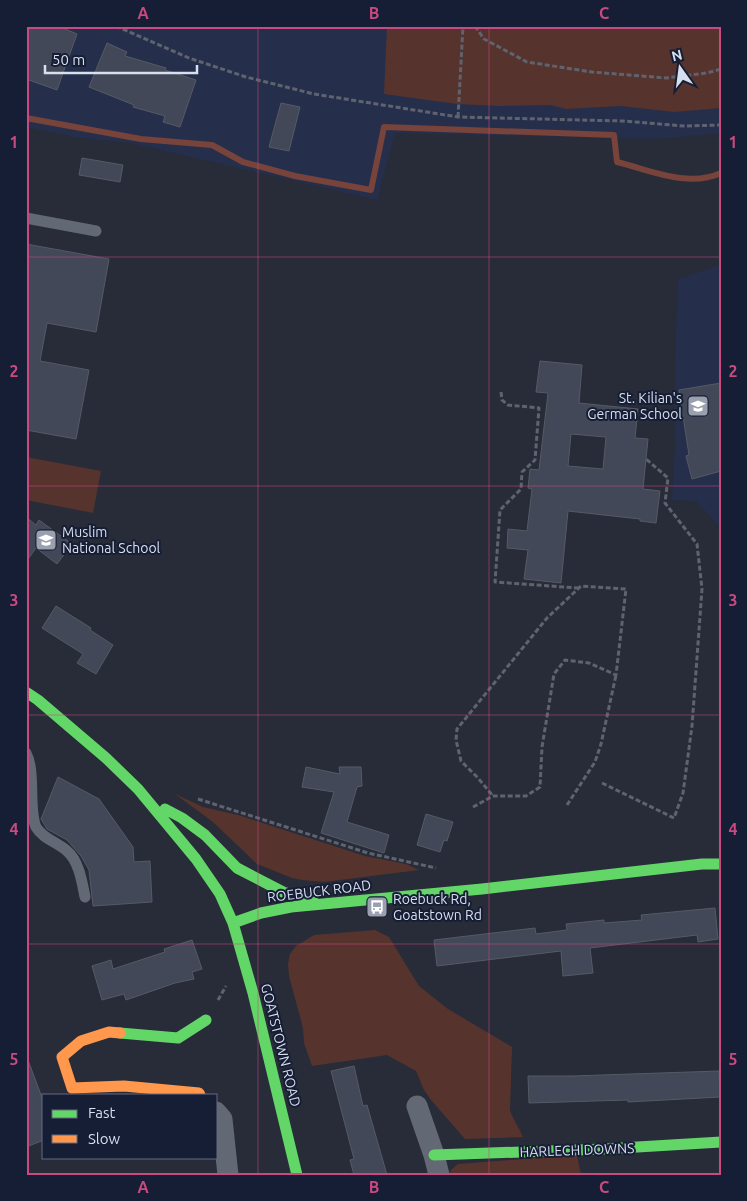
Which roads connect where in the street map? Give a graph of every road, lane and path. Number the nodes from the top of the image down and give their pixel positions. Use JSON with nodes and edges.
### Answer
{"nodes":[{"id":1,"x":116,"y":26,"type":"edge"},
{"id":2,"x":462,"y":26,"type":"edge"},
{"id":3,"x":475,"y":26,"type":"edge"},
{"id":4,"x":721,"y":69,"type":"edge"},
{"id":5,"x":458,"y":117,"type":"junction"},
{"id":6,"x":721,"y":125,"type":"edge"},
{"id":7,"x":26,"y":218,"type":"edge"},
{"id":8,"x":96,"y":231,"type":"dead end"},
{"id":9,"x":501,"y":392,"type":"dead end"},
{"id":10,"x":646,"y":458,"type":"dead end"},
{"id":11,"x":579,"y":588,"type":"junction"},
{"id":12,"x":616,"y":675,"type":"junction"},
{"id":13,"x":26,"y":692,"type":"edge"},
{"id":14,"x":26,"y":753,"type":"edge"},
{"id":15,"x":602,"y":784,"type":"dead end"},
{"id":16,"x":191,"y":796,"type":"dead end"},
{"id":17,"x":493,"y":796,"type":"junction"},
{"id":18,"x":146,"y":798,"type":"junction"},
{"id":19,"x":567,"y":805,"type":"dead end"},
{"id":20,"x":473,"y":807,"type":"dead end"},
{"id":21,"x":721,"y":864,"type":"edge"},
{"id":22,"x":444,"y":870,"type":"dead end"},
{"id":23,"x":85,"y":897,"type":"dead end"},
{"id":24,"x":318,"y":904,"type":"junction"},
{"id":25,"x":233,"y":923,"type":"junction"},
{"id":26,"x":206,"y":1020,"type":"dead end"},
{"id":27,"x":200,"y":1094,"type":"edge"},
{"id":28,"x":417,"y":1106,"type":"dead end"},
{"id":29,"x":218,"y":1114,"type":"edge"},
{"id":30,"x":721,"y":1142,"type":"edge"},
{"id":31,"x":436,"y":1165,"type":"edge"},
{"id":32,"x":228,"y":1175,"type":"edge"},
{"id":33,"x":297,"y":1175,"type":"edge"}],
"edges":[{"from":1,"to":5,"type":"path"},
{"from":2,"to":5,"type":"path"},
{"from":3,"to":4,"type":"path"},
{"from":5,"to":6,"type":"path"},
{"from":7,"to":8,"type":"lane"},
{"from":9,"to":11,"type":"path"},
{"from":10,"to":15,"type":"path"},
{"from":11,"to":12,"type":"path"},
{"from":11,"to":17,"type":"path"},
{"from":12,"to":17,"type":"path"},
{"from":12,"to":19,"type":"path"},
{"from":13,"to":18,"type":"street"},
{"from":14,"to":23,"type":"lane"},
{"from":16,"to":22,"type":"path"},
{"from":17,"to":20,"type":"path"},
{"from":18,"to":24,"type":"street"},
{"from":18,"to":25,"type":"street"},
{"from":21,"to":24,"type":"street","name":"ROEBUCK ROAD"},
{"from":24,"to":25,"type":"street","name":"ROEBUCK ROAD"},
{"from":25,"to":33,"type":"street","name":"GOATSTOWN ROAD"},
{"from":26,"to":27,"type":"street"},
{"from":28,"to":31,"type":"street","name":"HARLECH DOWNS"},
{"from":29,"to":32,"type":"street"},
{"from":30,"to":31,"type":"street","name":"HARLECH DOWNS"}]}
